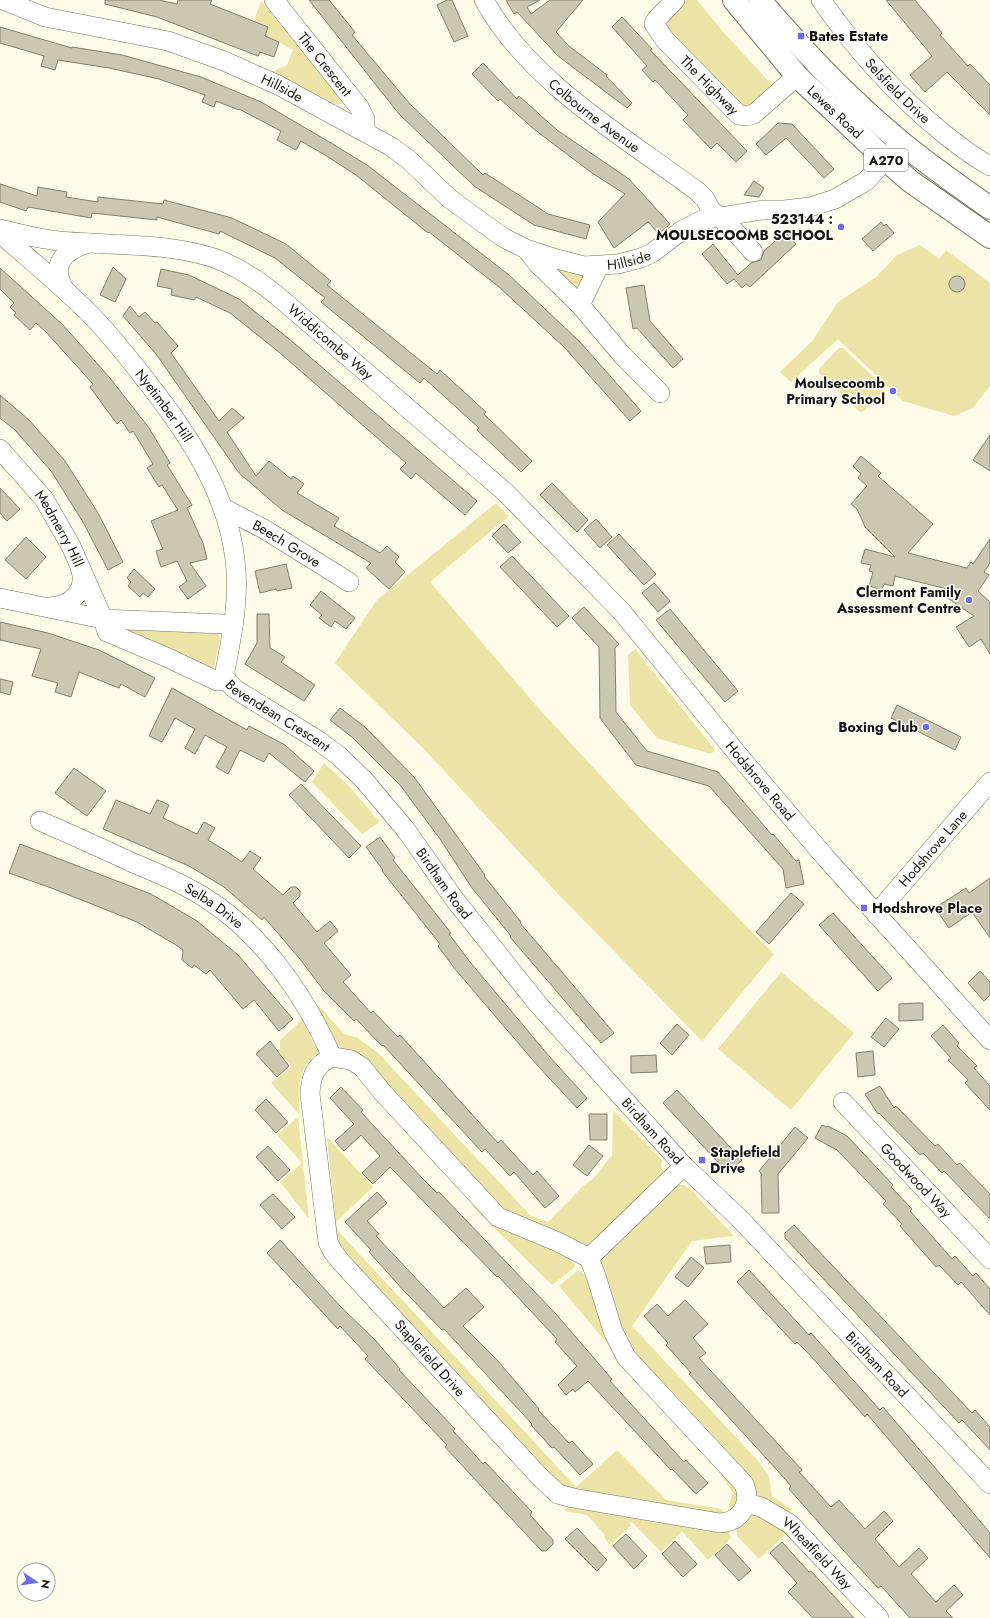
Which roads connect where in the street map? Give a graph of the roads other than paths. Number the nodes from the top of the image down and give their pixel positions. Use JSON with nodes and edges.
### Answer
{"nodes":[{"id":1,"x":3,"y":0,"type":"edge"},
{"id":2,"x":274,"y":0,"type":"edge"},
{"id":3,"x":484,"y":0,"type":"edge"},
{"id":4,"x":675,"y":0,"type":"edge"},
{"id":5,"x":734,"y":0,"type":"edge"},
{"id":6,"x":760,"y":0,"type":"edge"},
{"id":7,"x":821,"y":0,"type":"edge"},
{"id":8,"x":798,"y":76,"type":"junction"},
{"id":9,"x":365,"y":132,"type":"junction"},
{"id":10,"x":901,"y":142,"type":"junction"},
{"id":11,"x":886,"y":160,"type":"junction"},
{"id":12,"x":990,"y":166,"type":"edge"},
{"id":13,"x":990,"y":208,"type":"edge"},
{"id":14,"x":719,"y":217,"type":"junction"},
{"id":15,"x":0,"y":229,"type":"edge"},
{"id":16,"x":0,"y":233,"type":"edge"},
{"id":17,"x":990,"y":237,"type":"edge"},
{"id":18,"x":90,"y":242,"type":"junction"},
{"id":19,"x":526,"y":249,"type":"junction"},
{"id":20,"x":753,"y":252,"type":"dead end"},
{"id":21,"x":599,"y":266,"type":"junction"},
{"id":22,"x":64,"y":289,"type":"junction"},
{"id":23,"x":580,"y":305,"type":"junction"},
{"id":24,"x":660,"y":393,"type":"dead end"},
{"id":25,"x":0,"y":449,"type":"edge"},
{"id":26,"x":223,"y":508,"type":"junction"},
{"id":27,"x":534,"y":520,"type":"joint"},
{"id":28,"x":76,"y":557,"type":"junction"},
{"id":29,"x":349,"y":582,"type":"dead end"},
{"id":30,"x":0,"y":598,"type":"edge"},
{"id":31,"x":46,"y":607,"type":"junction"},
{"id":32,"x":103,"y":619,"type":"junction"},
{"id":33,"x":233,"y":626,"type":"junction"},
{"id":34,"x":226,"y":680,"type":"junction"},
{"id":35,"x":339,"y":756,"type":"joint"},
{"id":36,"x":990,"y":782,"type":"edge"},
{"id":37,"x":40,"y":821,"type":"dead end"},
{"id":38,"x":876,"y":914,"type":"junction"},
{"id":39,"x":990,"y":1040,"type":"edge"},
{"id":40,"x":332,"y":1057,"type":"junction"},
{"id":41,"x":843,"y":1102,"type":"dead end"},
{"id":42,"x":684,"y":1166,"type":"junction"},
{"id":43,"x":588,"y":1258,"type":"junction"},
{"id":44,"x":990,"y":1259,"type":"edge"},
{"id":45,"x":990,"y":1484,"type":"edge"},
{"id":46,"x":746,"y":1503,"type":"junction"},
{"id":47,"x":879,"y":1618,"type":"edge"}],
"edges":[{"from":1,"to":9,"type":"street","name":"Hillside"},
{"from":2,"to":9,"type":"street","name":"The Crescent"},
{"from":3,"to":14,"type":"street","name":"Colbourne Avenue"},
{"from":4,"to":8,"type":"street","name":"The Highway"},
{"from":5,"to":8,"type":"main road","name":"Lewes Road","number":"A270"},
{"from":6,"to":10,"type":"main road","name":"Lewes Road","number":"A270"},
{"from":7,"to":12,"type":"street","name":"Selsfield Drive"},
{"from":8,"to":11,"type":"main road","name":"Lewes Road","number":"A270"},
{"from":9,"to":19,"type":"street","name":"Hillside"},
{"from":10,"to":11,"type":"street","name":"Hillside"},
{"from":10,"to":13,"type":"main road","name":"Lewes Road","number":"A270"},
{"from":11,"to":14,"type":"street","name":"Hillside"},
{"from":11,"to":17,"type":"main road","name":"Lewes Road","number":"A270"},
{"from":14,"to":20,"type":"street"},
{"from":14,"to":21,"type":"street","name":"Hillside"},
{"from":15,"to":18,"type":"street","name":"Widdicombe Way"},
{"from":16,"to":22,"type":"street","name":"Nyetimber Hill"},
{"from":18,"to":22,"type":"street","name":"Widdicombe Way"},
{"from":18,"to":27,"type":"street","name":"Widdicombe Way"},
{"from":19,"to":21,"type":"street","name":"Hillside"},
{"from":19,"to":23,"type":"street","name":"Hillside"},
{"from":21,"to":23,"type":"street","name":"Hillside"},
{"from":22,"to":26,"type":"street","name":"Nyetimber Hill"},
{"from":23,"to":24,"type":"street","name":"Hillside"},
{"from":25,"to":28,"type":"street","name":"Medmerry Hill"},
{"from":26,"to":29,"type":"street","name":"Beech Grove"},
{"from":26,"to":33,"type":"street","name":"Nyetimber Hill"},
{"from":27,"to":38,"type":"street","name":"Hodshrove Road"},
{"from":28,"to":31,"type":"street"},
{"from":28,"to":32,"type":"street","name":"Medmerry Hill"},
{"from":30,"to":31,"type":"street"},
{"from":31,"to":32,"type":"street"},
{"from":32,"to":33,"type":"street"},
{"from":32,"to":34,"type":"street","name":"Bevendean Crescent"},
{"from":33,"to":34,"type":"street","name":"Nyetimber Hill"},
{"from":34,"to":35,"type":"street","name":"Bevendean Crescent"},
{"from":35,"to":42,"type":"street","name":"Birdham Road"},
{"from":36,"to":38,"type":"street","name":"Hodshrove Lane"},
{"from":37,"to":40,"type":"street","name":"Selba Drive"},
{"from":38,"to":39,"type":"street","name":"Hodshrove Road"},
{"from":40,"to":43,"type":"street"},
{"from":40,"to":46,"type":"street","name":"Staplefield Drive"},
{"from":41,"to":44,"type":"street","name":"Goodwood Way"},
{"from":42,"to":43,"type":"street"},
{"from":42,"to":45,"type":"street","name":"Birdham Road"},
{"from":43,"to":46,"type":"street"},
{"from":46,"to":47,"type":"street","name":"Wheatfield Way"}]}
